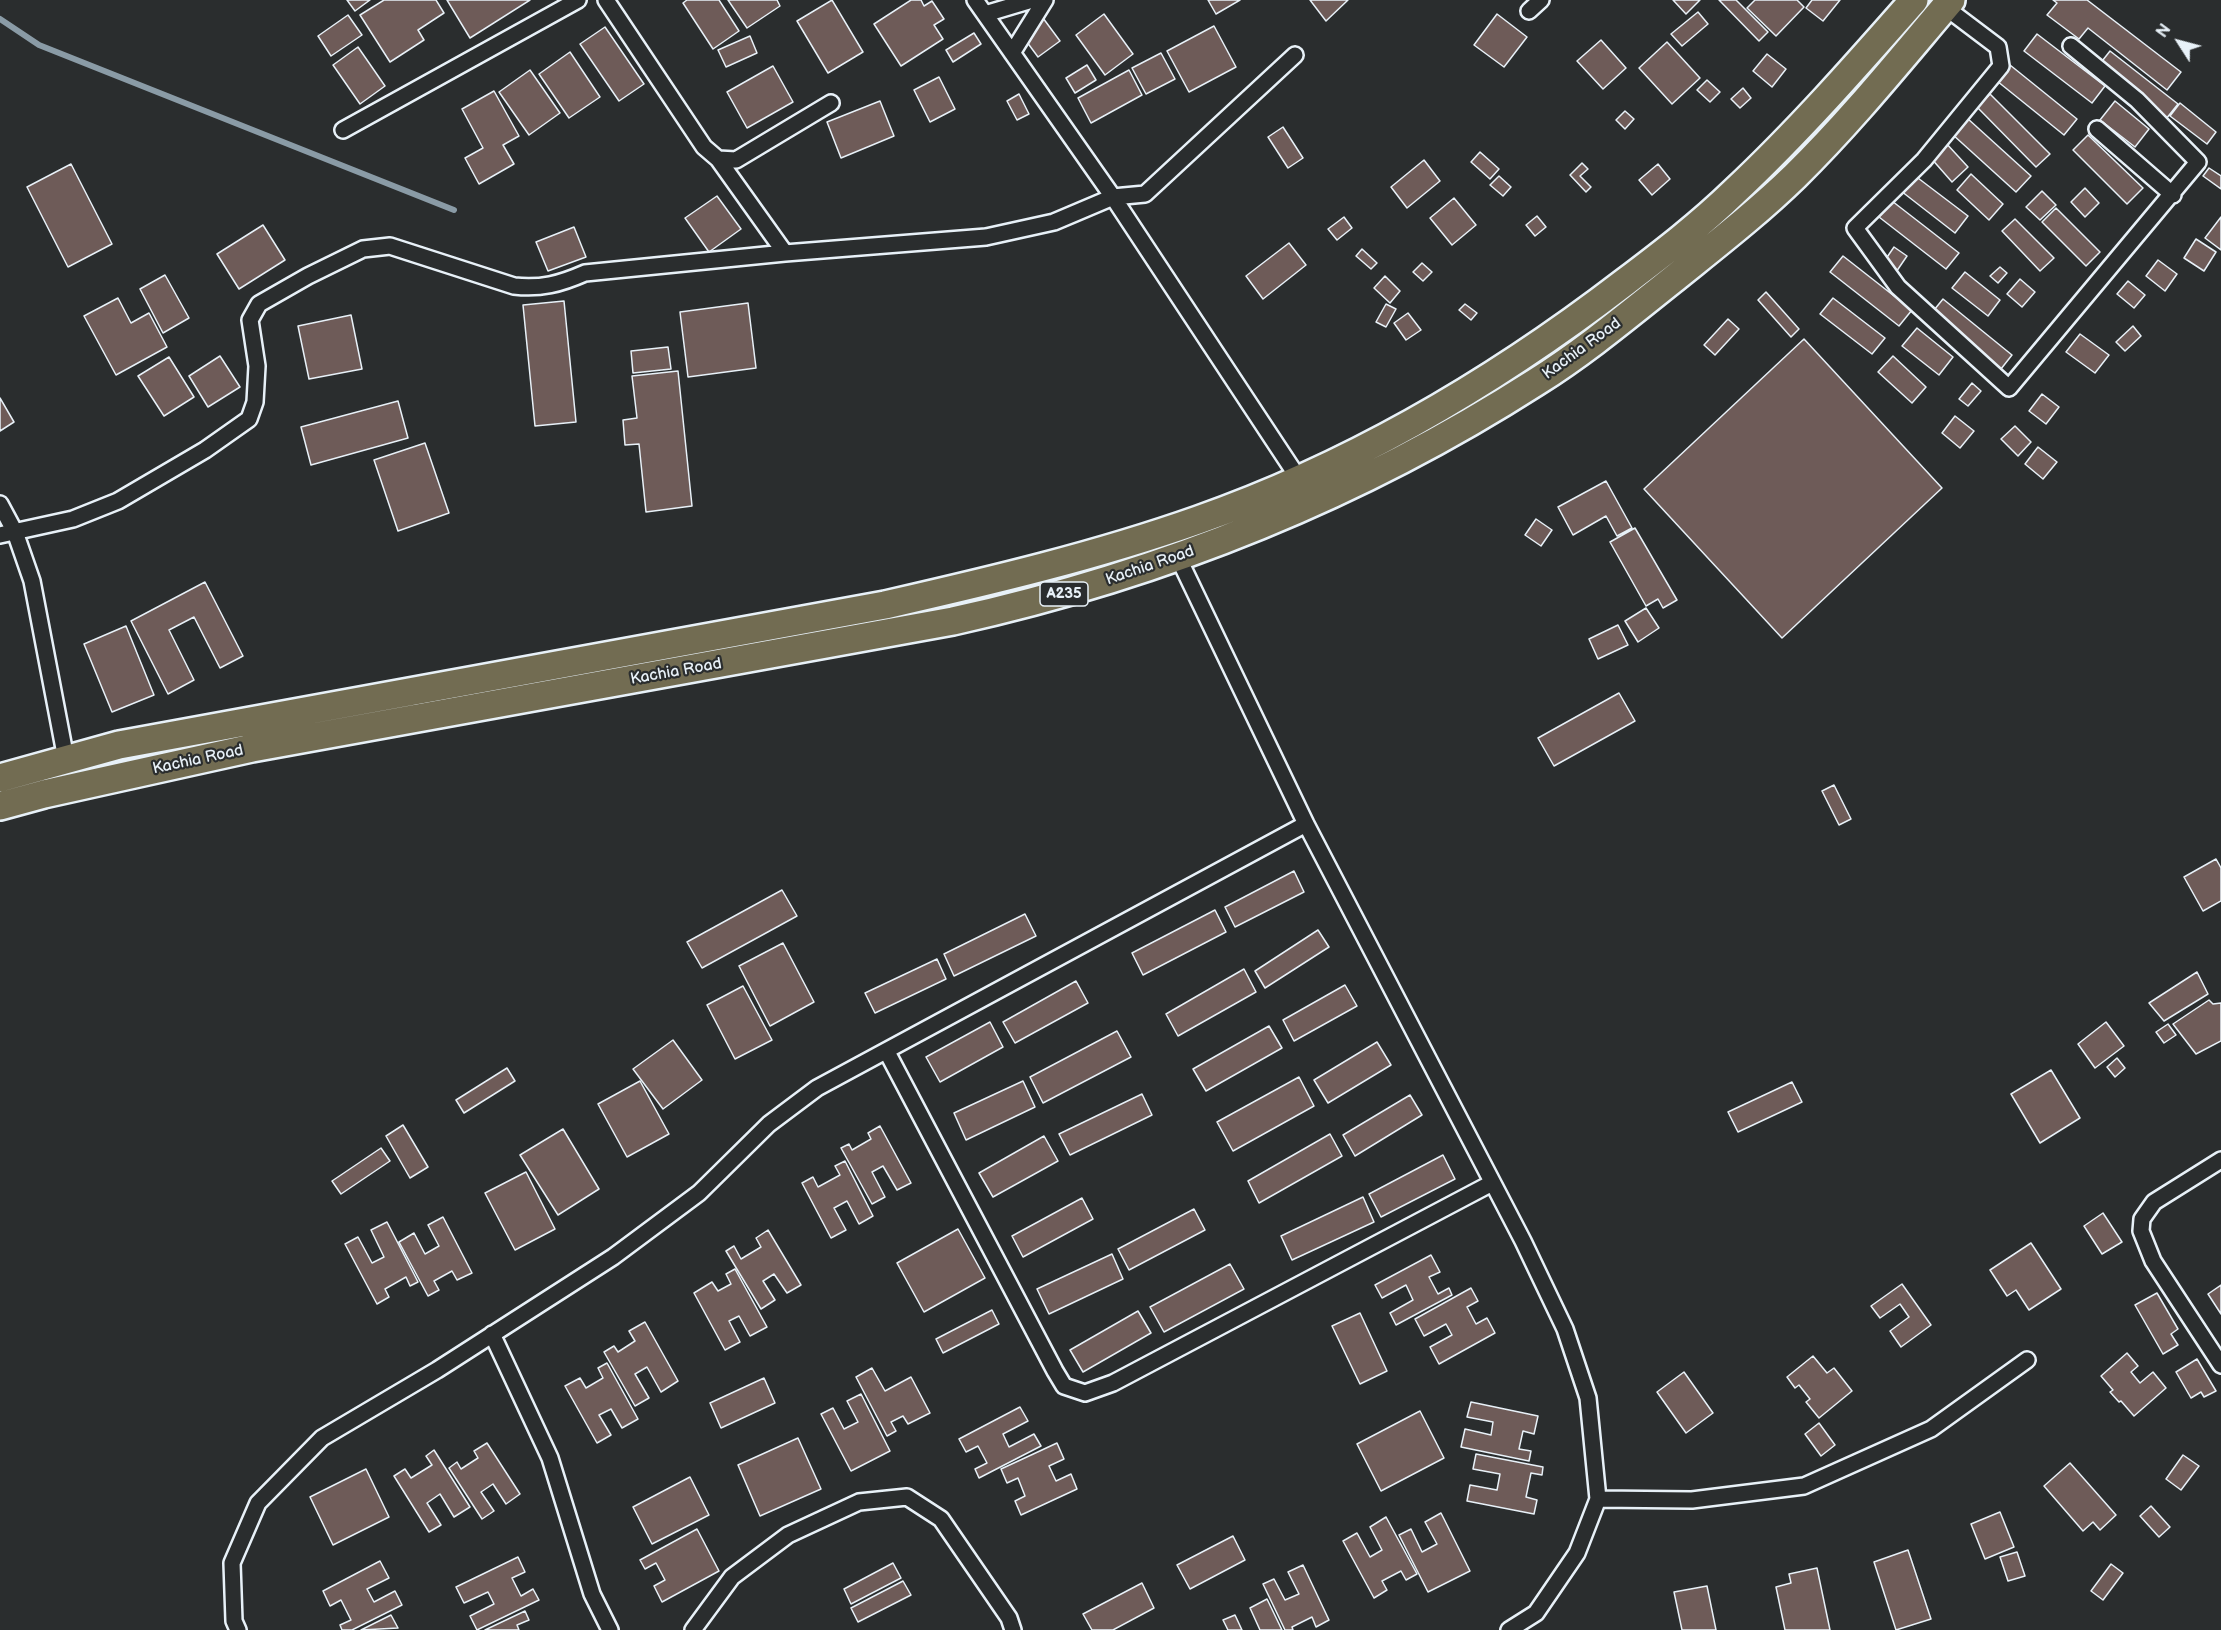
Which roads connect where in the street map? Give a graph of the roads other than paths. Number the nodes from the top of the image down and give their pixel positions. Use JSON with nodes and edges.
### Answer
{"nodes":[{"id":1,"x":578,"y":0,"type":"edge"},
{"id":2,"x":606,"y":0,"type":"edge"},
{"id":3,"x":975,"y":0,"type":"edge"},
{"id":4,"x":1032,"y":0,"type":"edge"},
{"id":5,"x":1045,"y":0,"type":"edge"},
{"id":6,"x":1541,"y":0,"type":"edge"},
{"id":7,"x":1914,"y":0,"type":"edge"},
{"id":8,"x":1948,"y":3,"type":"edge"},
{"id":9,"x":1528,"y":11,"type":"dead end"},
{"id":10,"x":985,"y":15,"type":"junction"},
{"id":11,"x":2071,"y":46,"type":"dead end"},
{"id":12,"x":1012,"y":53,"type":"junction"},
{"id":13,"x":1295,"y":55,"type":"dead end"},
{"id":14,"x":831,"y":103,"type":"dead end"},
{"id":15,"x":2097,"y":129,"type":"dead end"},
{"id":16,"x":343,"y":130,"type":"dead end"},
{"id":17,"x":718,"y":159,"type":"junction"},
{"id":18,"x":2173,"y":195,"type":"junction"},
{"id":19,"x":1113,"y":197,"type":"junction"},
{"id":20,"x":785,"y":253,"type":"junction"},
{"id":21,"x":1299,"y":479,"type":"junction"},
{"id":22,"x":0,"y":504,"type":"edge"},
{"id":23,"x":8,"y":533,"type":"edge"},
{"id":24,"x":1178,"y":557,"type":"junction"},
{"id":25,"x":66,"y":759,"type":"junction"},
{"id":26,"x":0,"y":778,"type":"edge"},
{"id":27,"x":0,"y":806,"type":"edge"},
{"id":28,"x":1306,"y":824,"type":"junction"},
{"id":29,"x":887,"y":1052,"type":"junction"},
{"id":30,"x":2221,"y":1160,"type":"edge"},
{"id":31,"x":1492,"y":1183,"type":"junction"},
{"id":32,"x":492,"y":1334,"type":"junction"},
{"id":33,"x":2027,"y":1360,"type":"dead end"},
{"id":34,"x":2221,"y":1365,"type":"edge"},
{"id":35,"x":1598,"y":1498,"type":"junction"},
{"id":36,"x":238,"y":1630,"type":"edge"},
{"id":37,"x":610,"y":1630,"type":"edge"},
{"id":38,"x":693,"y":1630,"type":"edge"},
{"id":39,"x":1013,"y":1630,"type":"edge"},
{"id":40,"x":1509,"y":1630,"type":"edge"}],
"edges":[{"from":1,"to":16,"type":"street"},
{"from":2,"to":17,"type":"street"},
{"from":3,"to":10,"type":"street"},
{"from":4,"to":10,"type":"street"},
{"from":5,"to":12,"type":"street"},
{"from":6,"to":9,"type":"street"},
{"from":7,"to":21,"type":"highway","name":"Kachia Road","number":"A235"},
{"from":8,"to":18,"type":"street"},
{"from":8,"to":24,"type":"highway","name":"Kachia Road","number":"A235"},
{"from":10,"to":12,"type":"street"},
{"from":11,"to":18,"type":"street"},
{"from":12,"to":19,"type":"street"},
{"from":13,"to":19,"type":"street"},
{"from":14,"to":17,"type":"street"},
{"from":15,"to":18,"type":"street"},
{"from":17,"to":20,"type":"street"},
{"from":19,"to":20,"type":"street"},
{"from":19,"to":21,"type":"street"},
{"from":20,"to":23,"type":"street"},
{"from":21,"to":25,"type":"highway","name":"Kachia Road","number":"A235"},
{"from":22,"to":23,"type":"street"},
{"from":23,"to":25,"type":"street"},
{"from":24,"to":27,"type":"highway","name":"Kachia Road","number":"A235"},
{"from":24,"to":28,"type":"street"},
{"from":25,"to":26,"type":"highway","name":"Kachia Road","number":"A235"},
{"from":28,"to":29,"type":"street"},
{"from":28,"to":31,"type":"street"},
{"from":29,"to":31,"type":"street"},
{"from":29,"to":32,"type":"street"},
{"from":30,"to":34,"type":"street"},
{"from":31,"to":35,"type":"street"},
{"from":32,"to":36,"type":"street"},
{"from":32,"to":37,"type":"street"},
{"from":33,"to":35,"type":"street"},
{"from":35,"to":40,"type":"street"},
{"from":38,"to":39,"type":"street"}]}
